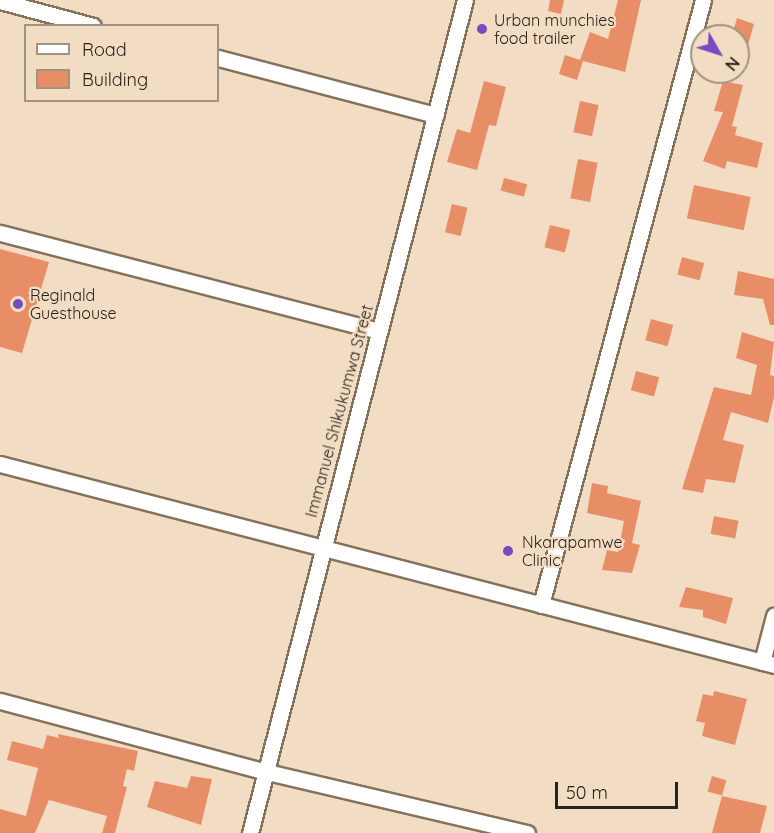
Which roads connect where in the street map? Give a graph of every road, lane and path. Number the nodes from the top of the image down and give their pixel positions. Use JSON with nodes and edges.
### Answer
{"nodes":[{"id":1,"x":465,"y":0,"type":"edge"},
{"id":2,"x":703,"y":0,"type":"edge"},
{"id":3,"x":0,"y":1,"type":"edge"},
{"id":4,"x":86,"y":24,"type":"edge"},
{"id":5,"x":219,"y":58,"type":"edge"},
{"id":6,"x":436,"y":115,"type":"junction"},
{"id":7,"x":0,"y":233,"type":"edge"},
{"id":8,"x":379,"y":331,"type":"junction"},
{"id":9,"x":0,"y":464,"type":"edge"},
{"id":10,"x":321,"y":546,"type":"junction"},
{"id":11,"x":541,"y":605,"type":"junction"},
{"id":12,"x":774,"y":616,"type":"edge"},
{"id":13,"x":768,"y":663,"type":"edge"},
{"id":14,"x":0,"y":701,"type":"edge"},
{"id":15,"x":267,"y":772,"type":"junction"},
{"id":16,"x":250,"y":833,"type":"edge"},
{"id":17,"x":527,"y":833,"type":"edge"}],
"edges":[{"from":1,"to":6,"type":"street","name":"Immanuel Shikukumwa Street"},
{"from":2,"to":11,"type":"street"},
{"from":3,"to":4,"type":"street"},
{"from":5,"to":6,"type":"street"},
{"from":6,"to":8,"type":"street","name":"Immanuel Shikukumwa Street"},
{"from":7,"to":8,"type":"street"},
{"from":8,"to":10,"type":"street","name":"Immanuel Shikukumwa Street"},
{"from":9,"to":10,"type":"street"},
{"from":10,"to":11,"type":"street"},
{"from":10,"to":15,"type":"street","name":"Immanuel Shikukumwa Street"},
{"from":11,"to":13,"type":"street"},
{"from":12,"to":13,"type":"street"},
{"from":14,"to":15,"type":"street"},
{"from":15,"to":16,"type":"street","name":"Immanuel Shikukumwa Street"},
{"from":15,"to":17,"type":"street"}]}
